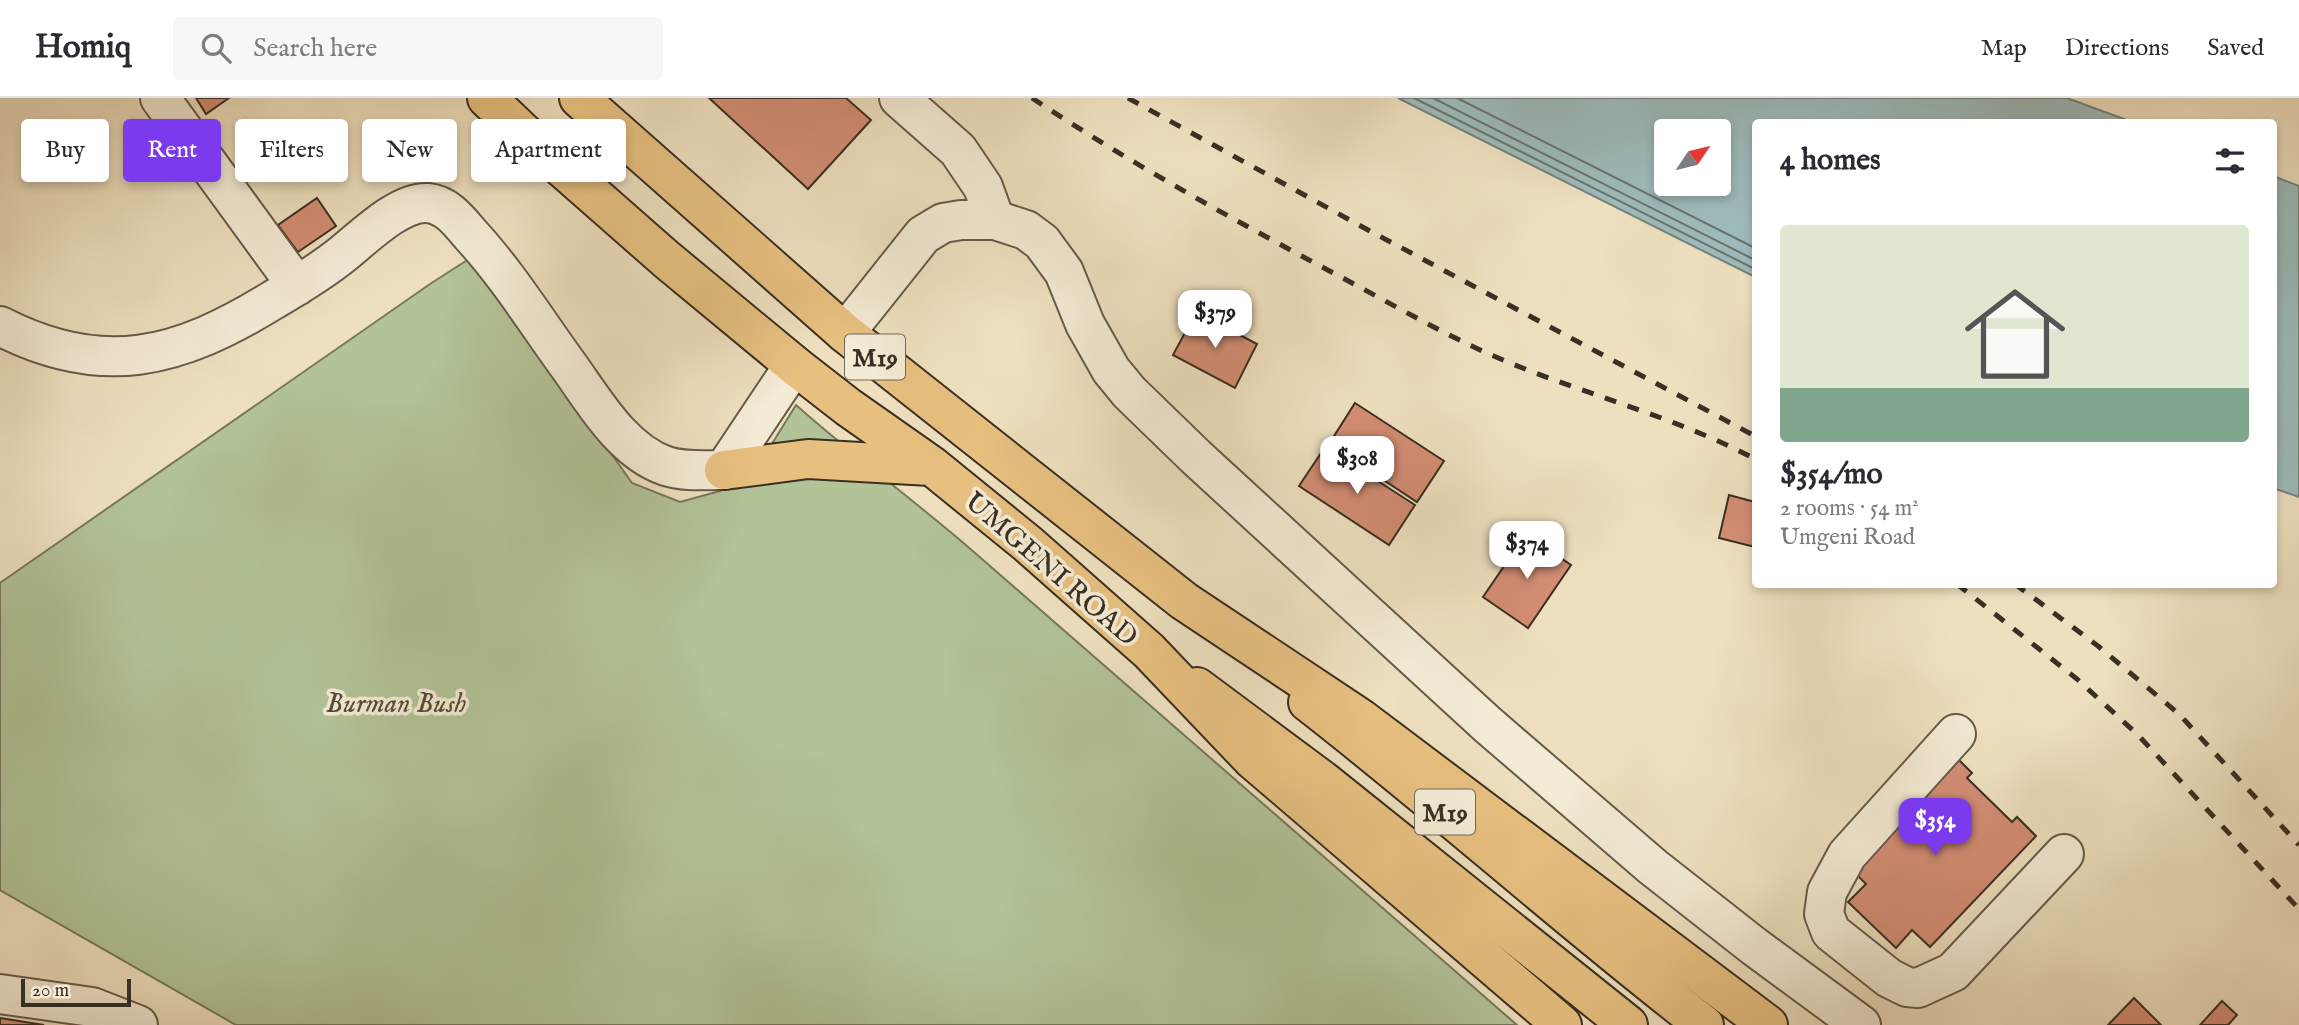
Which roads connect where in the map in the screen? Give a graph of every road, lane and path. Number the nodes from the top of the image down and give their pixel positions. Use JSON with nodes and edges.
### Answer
{"nodes":[{"id":1,"x":160,"y":98,"type":"edge"},
{"id":2,"x":487,"y":98,"type":"edge"},
{"id":3,"x":579,"y":98,"type":"edge"},
{"id":4,"x":899,"y":98,"type":"edge"},
{"id":5,"x":995,"y":220,"type":"junction"},
{"id":6,"x":297,"y":286,"type":"junction"},
{"id":7,"x":0,"y":326,"type":"edge"},
{"id":8,"x":845,"y":333,"type":"junction"},
{"id":9,"x":794,"y":365,"type":"junction"},
{"id":10,"x":932,"y":466,"type":"junction"},
{"id":11,"x":724,"y":470,"type":"junction"},
{"id":12,"x":1184,"y":601,"type":"junction"},
{"id":13,"x":1149,"y":651,"type":"junction"},
{"id":14,"x":1956,"y":734,"type":"dead end"},
{"id":15,"x":2064,"y":854,"type":"dead end"},
{"id":16,"x":1872,"y":967,"type":"junction"},
{"id":17,"x":0,"y":994,"type":"edge"},
{"id":18,"x":1851,"y":1018,"type":"edge"},
{"id":19,"x":138,"y":1025,"type":"edge"},
{"id":20,"x":1562,"y":1025,"type":"edge"},
{"id":21,"x":1628,"y":1025,"type":"edge"},
{"id":22,"x":1704,"y":1025,"type":"edge"},
{"id":23,"x":1768,"y":1025,"type":"edge"}],
"edges":[{"from":1,"to":6,"type":"lane"},
{"from":2,"to":9,"type":"main road","name":"UMGENI ROAD","number":"M19"},
{"from":3,"to":8,"type":"main road","name":"UMGENI ROAD","number":"M19"},
{"from":4,"to":5,"type":"lane"},
{"from":5,"to":8,"type":"lane"},
{"from":5,"to":18,"type":"lane"},
{"from":6,"to":7,"type":"lane"},
{"from":6,"to":11,"type":"lane"},
{"from":8,"to":12,"type":"main road","name":"UMGENI ROAD","number":"M19"},
{"from":9,"to":10,"type":"main road","name":"UMGENI ROAD","number":"M19"},
{"from":9,"to":11,"type":"lane"},
{"from":10,"to":11,"type":"main road"},
{"from":10,"to":13,"type":"main road","name":"UMGENI ROAD","number":"M19"},
{"from":12,"to":22,"type":"main road","name":"UMGENI ROAD","number":"M19"},
{"from":12,"to":23,"type":"main road"},
{"from":13,"to":20,"type":"main road"},
{"from":13,"to":21,"type":"main road","name":"UMGENI ROAD","number":"M19"},
{"from":14,"to":16,"type":"lane"},
{"from":15,"to":16,"type":"lane"},
{"from":16,"to":18,"type":"lane"},
{"from":17,"to":19,"type":"lane"}]}
